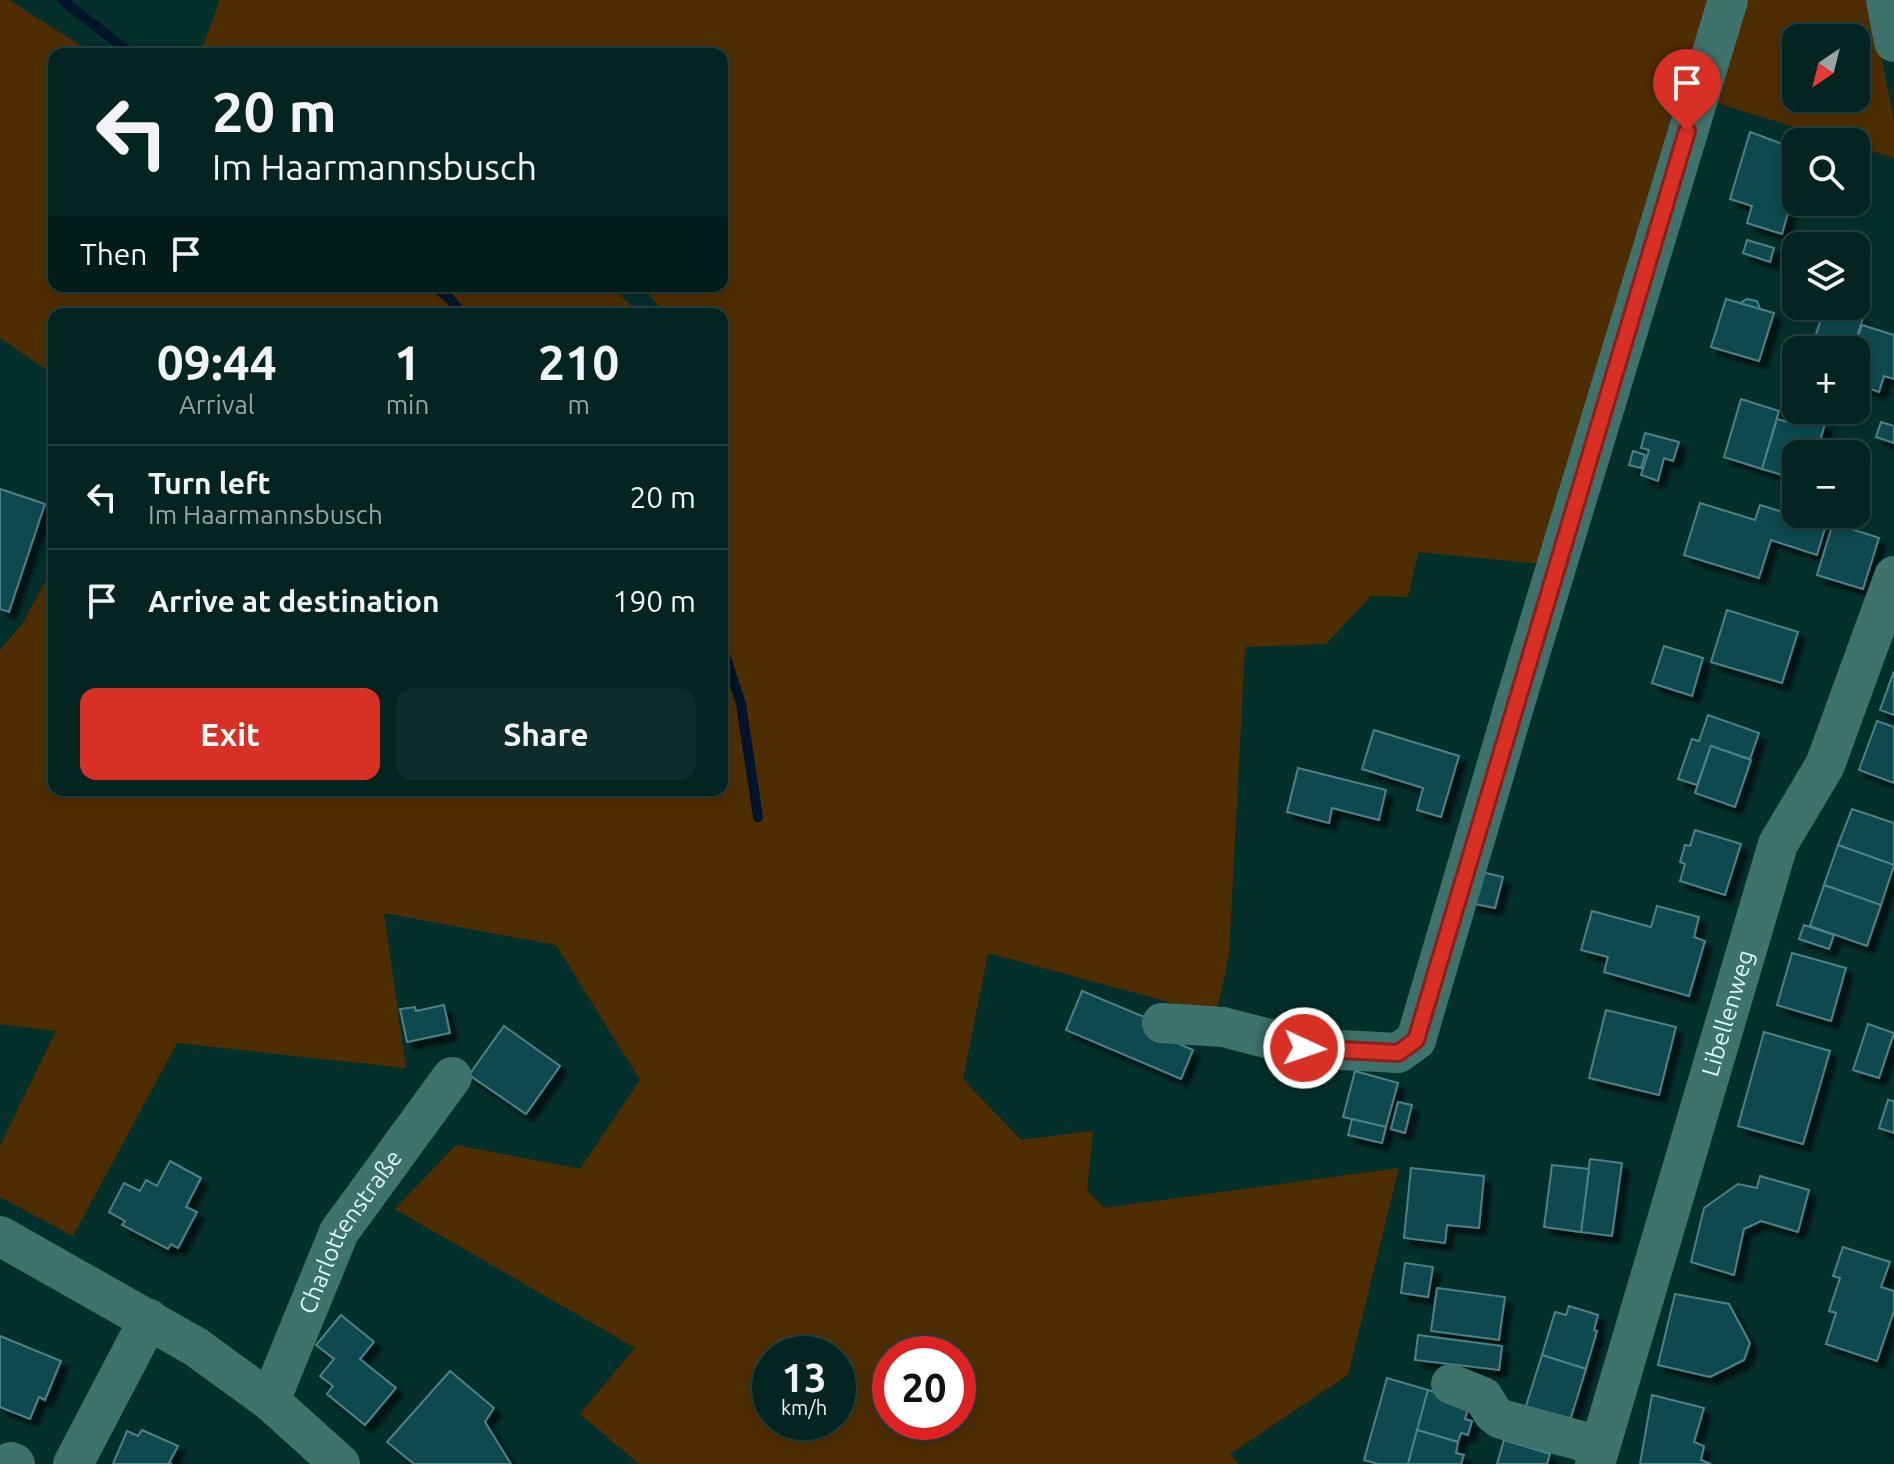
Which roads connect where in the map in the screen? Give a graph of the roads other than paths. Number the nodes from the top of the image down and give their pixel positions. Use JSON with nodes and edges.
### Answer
{"nodes":[{"id":1,"x":1728,"y":0,"type":"edge"},
{"id":2,"x":1886,"y":0,"type":"edge"},
{"id":3,"x":1894,"y":42,"type":"edge"},
{"id":4,"x":1894,"y":576,"type":"edge"},
{"id":5,"x":1162,"y":1023,"type":"dead end"},
{"id":6,"x":452,"y":1077,"type":"dead end"},
{"id":7,"x":0,"y":1236,"type":"edge"},
{"id":8,"x":149,"y":1319,"type":"junction"},
{"id":9,"x":1451,"y":1384,"type":"dead end"},
{"id":10,"x":270,"y":1401,"type":"junction"},
{"id":11,"x":1598,"y":1455,"type":"edge"},
{"id":12,"x":73,"y":1464,"type":"edge"},
{"id":13,"x":340,"y":1464,"type":"edge"}],
"edges":[{"from":1,"to":5,"type":"street"},
{"from":2,"to":3,"type":"street"},
{"from":4,"to":11,"type":"street","name":"Libellenweg"},
{"from":6,"to":10,"type":"street","name":"Charlottenstraße"},
{"from":7,"to":8,"type":"street"},
{"from":8,"to":10,"type":"street"},
{"from":8,"to":12,"type":"street"},
{"from":9,"to":11,"type":"street"},
{"from":10,"to":13,"type":"street"}]}
